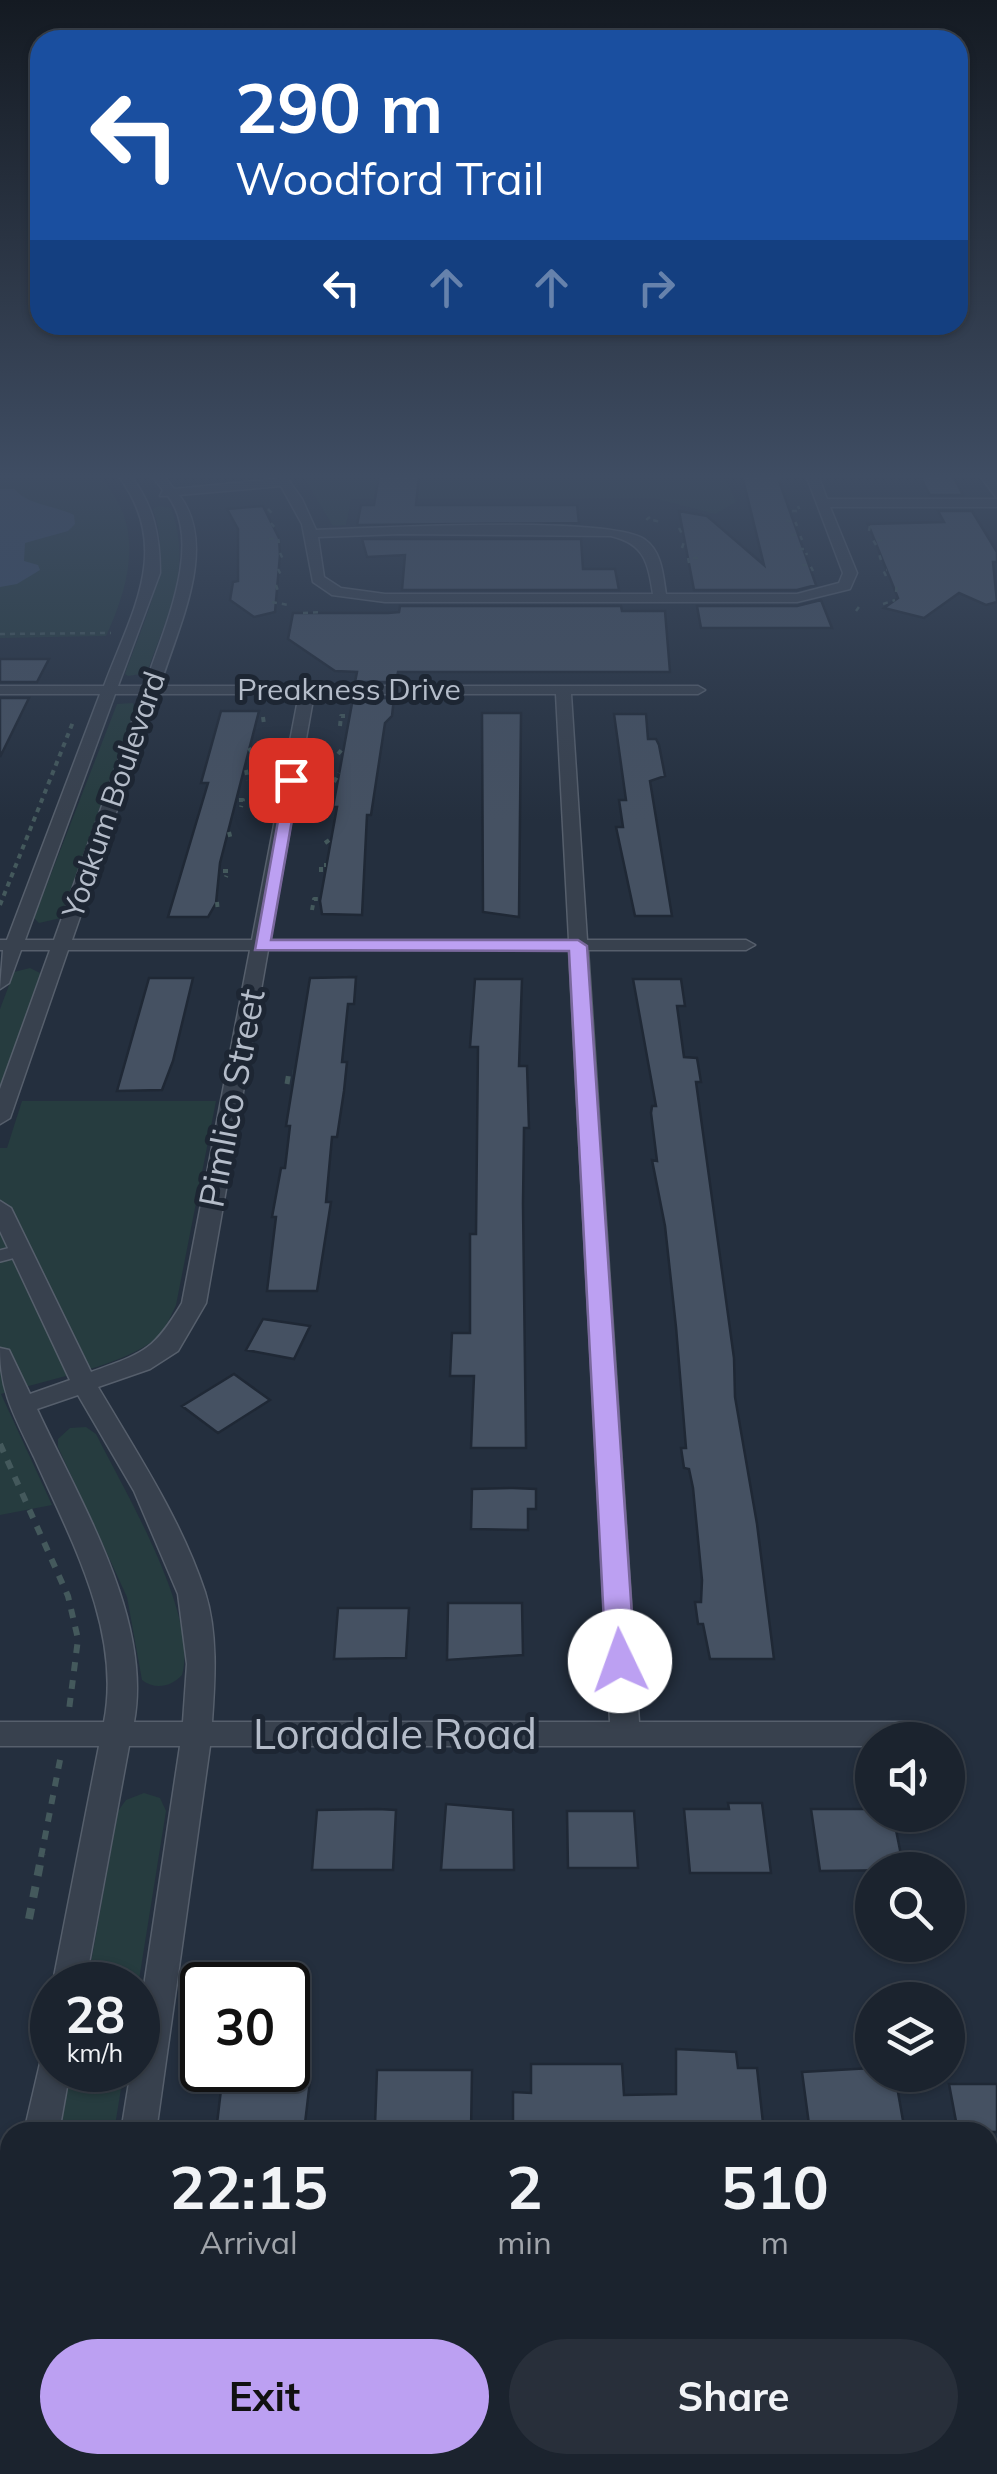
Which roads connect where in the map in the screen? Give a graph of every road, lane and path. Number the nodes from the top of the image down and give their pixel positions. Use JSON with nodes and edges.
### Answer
{"nodes":[{"id":1,"x":147,"y":590,"type":"edge"},
{"id":2,"x":180,"y":590,"type":"edge"},
{"id":3,"x":338,"y":590,"type":"edge"},
{"id":4,"x":659,"y":590,"type":"edge"},
{"id":5,"x":836,"y":590,"type":"edge"},
{"id":6,"x":660,"y":598,"type":"junction"},
{"id":7,"x":895,"y":600,"type":"dead end"},
{"id":8,"x":272,"y":602,"type":"dead end"},
{"id":9,"x":860,"y":604,"type":"dead end"},
{"id":10,"x":882,"y":604,"type":"dead end"},
{"id":11,"x":288,"y":605,"type":"dead end"},
{"id":12,"x":856,"y":611,"type":"dead end"},
{"id":13,"x":322,"y":612,"type":"dead end"},
{"id":14,"x":303,"y":613,"type":"dead end"},
{"id":15,"x":0,"y":634,"type":"edge"},
{"id":16,"x":112,"y":634,"type":"dead end"},
{"id":17,"x":0,"y":690,"type":"edge"},
{"id":18,"x":110,"y":690,"type":"junction"},
{"id":19,"x":151,"y":690,"type":"junction"},
{"id":20,"x":308,"y":690,"type":"junction"},
{"id":21,"x":563,"y":690,"type":"junction"},
{"id":22,"x":698,"y":690,"type":"dead end"},
{"id":23,"x":76,"y":716,"type":"dead end"},
{"id":24,"x":345,"y":716,"type":"dead end"},
{"id":25,"x":262,"y":717,"type":"dead end"},
{"id":26,"x":264,"y":724,"type":"dead end"},
{"id":27,"x":340,"y":726,"type":"dead end"},
{"id":28,"x":343,"y":748,"type":"dead end"},
{"id":29,"x":338,"y":754,"type":"dead end"},
{"id":30,"x":246,"y":770,"type":"dead end"},
{"id":31,"x":339,"y":774,"type":"dead end"},
{"id":32,"x":248,"y":780,"type":"dead end"},
{"id":33,"x":334,"y":782,"type":"dead end"},
{"id":34,"x":239,"y":800,"type":"dead end"},
{"id":35,"x":333,"y":806,"type":"dead end"},
{"id":36,"x":241,"y":807,"type":"dead end"},
{"id":37,"x":328,"y":810,"type":"dead end"},
{"id":38,"x":228,"y":832,"type":"dead end"},
{"id":39,"x":332,"y":838,"type":"dead end"},
{"id":40,"x":231,"y":840,"type":"dead end"},
{"id":41,"x":326,"y":844,"type":"dead end"},
{"id":42,"x":326,"y":865,"type":"dead end"},
{"id":43,"x":320,"y":872,"type":"dead end"},
{"id":44,"x":319,"y":899,"type":"dead end"},
{"id":45,"x":217,"y":902,"type":"dead end"},
{"id":46,"x":0,"y":904,"type":"edge"},
{"id":47,"x":312,"y":910,"type":"dead end"},
{"id":48,"x":218,"y":912,"type":"dead end"},
{"id":49,"x":7,"y":945,"type":"edge"},
{"id":50,"x":61,"y":945,"type":"junction"},
{"id":51,"x":261,"y":946,"type":"junction"},
{"id":52,"x":578,"y":946,"type":"junction"},
{"id":53,"x":746,"y":946,"type":"dead end"},
{"id":54,"x":0,"y":982,"type":"edge"},
{"id":55,"x":293,"y":1072,"type":"dead end"},
{"id":56,"x":287,"y":1084,"type":"dead end"},
{"id":57,"x":0,"y":1118,"type":"edge"},
{"id":58,"x":0,"y":1208,"type":"edge"},
{"id":59,"x":10,"y":1254,"type":"edge"},
{"id":60,"x":0,"y":1356,"type":"edge"},
{"id":61,"x":84,"y":1384,"type":"junction"},
{"id":62,"x":24,"y":1405,"type":"junction"},
{"id":63,"x":0,"y":1444,"type":"edge"},
{"id":64,"x":68,"y":1714,"type":"dead end"},
{"id":65,"x":0,"y":1734,"type":"edge"},
{"id":66,"x":118,"y":1734,"type":"junction"},
{"id":67,"x":197,"y":1734,"type":"junction"},
{"id":68,"x":625,"y":1734,"type":"junction"},
{"id":69,"x":855,"y":1734,"type":"edge"},
{"id":70,"x":61,"y":1754,"type":"dead end"},
{"id":71,"x":29,"y":1919,"type":"dead end"},
{"id":72,"x":73,"y":1962,"type":"edge"},
{"id":73,"x":49,"y":2092,"type":"edge"},
{"id":74,"x":43,"y":2122,"type":"edge"},
{"id":75,"x":140,"y":2122,"type":"edge"}],
"edges":[{"from":1,"to":18,"type":"street","name":"Yoakum Boulevard"},
{"from":2,"to":19,"type":"street","name":"Yoakum Boulevard"},
{"from":3,"to":6,"type":"street"},
{"from":4,"to":6,"type":"street"},
{"from":5,"to":6,"type":"street"},
{"from":7,"to":10,"type":"path"},
{"from":8,"to":11,"type":"path"},
{"from":9,"to":12,"type":"path"},
{"from":13,"to":14,"type":"path"},
{"from":15,"to":16,"type":"path"},
{"from":17,"to":18,"type":"street","name":"Preakness Drive"},
{"from":18,"to":19,"type":"street","name":"Preakness Drive"},
{"from":18,"to":49,"type":"street","name":"Yoakum Boulevard"},
{"from":19,"to":20,"type":"street","name":"Preakness Drive"},
{"from":19,"to":50,"type":"street","name":"Yoakum Boulevard"},
{"from":20,"to":21,"type":"street","name":"Preakness Drive"},
{"from":20,"to":51,"type":"street","name":"Pimlico Street"},
{"from":21,"to":22,"type":"street","name":"Preakness Drive"},
{"from":21,"to":52,"type":"street"},
{"from":23,"to":46,"type":"path"},
{"from":24,"to":27,"type":"path"},
{"from":25,"to":26,"type":"path"},
{"from":28,"to":29,"type":"path"},
{"from":30,"to":32,"type":"path"},
{"from":31,"to":33,"type":"path"},
{"from":34,"to":36,"type":"path"},
{"from":35,"to":37,"type":"path"},
{"from":38,"to":40,"type":"path"},
{"from":39,"to":41,"type":"path"},
{"from":42,"to":43,"type":"path"},
{"from":44,"to":47,"type":"path"},
{"from":45,"to":48,"type":"path"},
{"from":49,"to":50,"type":"street"},
{"from":49,"to":54,"type":"street","name":"Yoakum Boulevard"},
{"from":50,"to":51,"type":"street"},
{"from":50,"to":57,"type":"street","name":"Yoakum Boulevard"},
{"from":51,"to":52,"type":"street"},
{"from":51,"to":61,"type":"street","name":"Pimlico Street"},
{"from":52,"to":53,"type":"street"},
{"from":52,"to":68,"type":"street"},
{"from":55,"to":56,"type":"path"},
{"from":58,"to":59,"type":"street"},
{"from":59,"to":61,"type":"street"},
{"from":60,"to":62,"type":"street"},
{"from":61,"to":62,"type":"street","name":"Pimlico Street"},
{"from":61,"to":67,"type":"street"},
{"from":62,"to":66,"type":"street"},
{"from":63,"to":64,"type":"path"},
{"from":65,"to":66,"type":"street","name":"Loradale Road"},
{"from":66,"to":67,"type":"street","name":"Loradale Road"},
{"from":66,"to":72,"type":"street"},
{"from":67,"to":68,"type":"street","name":"Loradale Road"},
{"from":67,"to":75,"type":"street"},
{"from":68,"to":69,"type":"street","name":"Loradale Road"},
{"from":70,"to":71,"type":"path"},
{"from":73,"to":74,"type":"street"}]}
